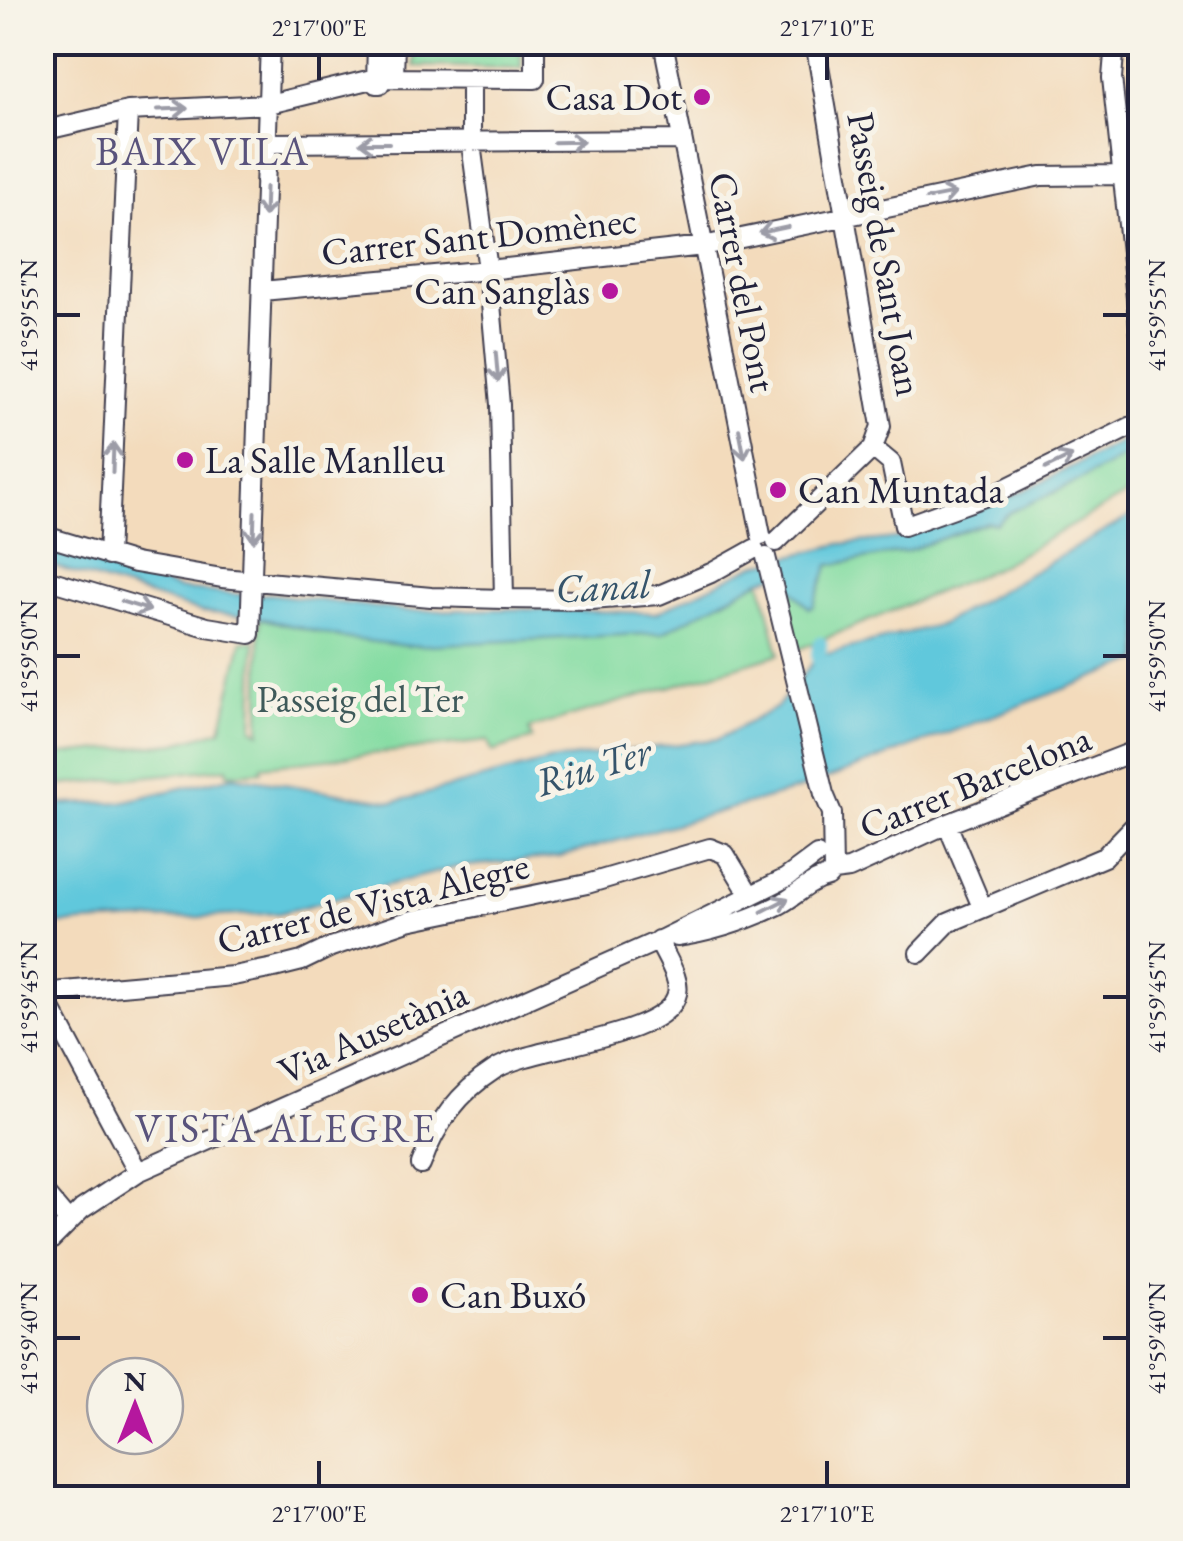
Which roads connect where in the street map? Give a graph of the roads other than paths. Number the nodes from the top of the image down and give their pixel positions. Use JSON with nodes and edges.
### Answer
{"nodes":[{"id":1,"x":270,"y":42,"type":"edge"},
{"id":2,"x":377,"y":42,"type":"edge"},
{"id":3,"x":395,"y":42,"type":"edge"},
{"id":4,"x":538,"y":42,"type":"edge"},
{"id":5,"x":663,"y":42,"type":"edge"},
{"id":6,"x":815,"y":42,"type":"edge"},
{"id":7,"x":1115,"y":42,"type":"edge"},
{"id":8,"x":385,"y":78,"type":"junction"},
{"id":9,"x":472,"y":82,"type":"junction"},
{"id":10,"x":269,"y":104,"type":"junction"},
{"id":11,"x":128,"y":111,"type":"junction"},
{"id":12,"x":42,"y":131,"type":"edge"},
{"id":13,"x":681,"y":140,"type":"junction"},
{"id":14,"x":267,"y":143,"type":"junction"},
{"id":15,"x":471,"y":144,"type":"junction"},
{"id":16,"x":1120,"y":176,"type":"junction"},
{"id":17,"x":846,"y":215,"type":"junction"},
{"id":18,"x":704,"y":246,"type":"junction"},
{"id":19,"x":488,"y":270,"type":"junction"},
{"id":20,"x":262,"y":291,"type":"junction"},
{"id":21,"x":1140,"y":335,"type":"edge"},
{"id":22,"x":1140,"y":422,"type":"edge"},
{"id":23,"x":873,"y":448,"type":"junction"},
{"id":24,"x":42,"y":535,"type":"edge"},
{"id":25,"x":765,"y":549,"type":"junction"},
{"id":26,"x":108,"y":556,"type":"junction"},
{"id":27,"x":42,"y":578,"type":"edge"},
{"id":28,"x":252,"y":588,"type":"junction"},
{"id":29,"x":504,"y":599,"type":"junction"},
{"id":30,"x":1140,"y":749,"type":"edge"},
{"id":31,"x":1140,"y":820,"type":"edge"},
{"id":32,"x":947,"y":824,"type":"junction"},
{"id":33,"x":821,"y":865,"type":"junction"},
{"id":34,"x":750,"y":895,"type":"junction"},
{"id":35,"x":982,"y":907,"type":"junction"},
{"id":36,"x":660,"y":940,"type":"junction"},
{"id":37,"x":919,"y":953,"type":"dead end"},
{"id":38,"x":46,"y":999,"type":"edge"},
{"id":39,"x":421,"y":1165,"type":"dead end"},
{"id":40,"x":138,"y":1172,"type":"junction"},
{"id":41,"x":42,"y":1196,"type":"edge"},
{"id":42,"x":68,"y":1221,"type":"junction"},
{"id":43,"x":42,"y":1249,"type":"edge"}],
"edges":[{"from":1,"to":10,"type":"street"},
{"from":2,"to":8,"type":"street"},
{"from":3,"to":8,"type":"street"},
{"from":4,"to":9,"type":"street"},
{"from":5,"to":13,"type":"street","name":"Carrer del Pont"},
{"from":6,"to":17,"type":"street","name":"Passeig de Sant Joan"},
{"from":7,"to":16,"type":"street"},
{"from":8,"to":9,"type":"street"},
{"from":8,"to":10,"type":"street"},
{"from":9,"to":15,"type":"street"},
{"from":11,"to":10,"type":"street","one_way":true},
{"from":10,"to":14,"type":"street"},
{"from":11,"to":12,"type":"street"},
{"from":26,"to":11,"type":"street","one_way":true},
{"from":15,"to":13,"type":"street","one_way":true},
{"from":13,"to":18,"type":"street","name":"Carrer del Pont"},
{"from":15,"to":14,"type":"street","one_way":true},
{"from":14,"to":20,"type":"street","one_way":true},
{"from":15,"to":19,"type":"street"},
{"from":17,"to":16,"type":"street","name":"Carrer Sant Domènec","one_way":true},
{"from":16,"to":21,"type":"street"},
{"from":17,"to":18,"type":"street","name":"Carrer Sant Domènec","one_way":true},
{"from":17,"to":23,"type":"street","name":"Passeig de Sant Joan"},
{"from":18,"to":19,"type":"street","name":"Carrer Sant Domènec"},
{"from":18,"to":25,"type":"street","name":"Carrer del Pont","one_way":true},
{"from":19,"to":20,"type":"street","name":"Carrer Sant Domènec"},
{"from":19,"to":29,"type":"street","one_way":true},
{"from":20,"to":28,"type":"street","one_way":true},
{"from":23,"to":22,"type":"street","name":"Passeig de Sant Joan","one_way":true},
{"from":23,"to":25,"type":"street"},
{"from":24,"to":26,"type":"street"},
{"from":25,"to":29,"type":"street"},
{"from":25,"to":33,"type":"street","name":"Carrer del Pont"},
{"from":26,"to":28,"type":"street"},
{"from":27,"to":28,"type":"street","one_way":true},
{"from":28,"to":29,"type":"street"},
{"from":30,"to":32,"type":"street","name":"Carrer Barcelona"},
{"from":31,"to":35,"type":"street"},
{"from":32,"to":33,"type":"street","name":"Carrer Barcelona"},
{"from":32,"to":35,"type":"street"},
{"from":33,"to":34,"type":"street","name":"Via Ausetània"},
{"from":36,"to":33,"type":"street","name":"Via Ausetània","one_way":true},
{"from":34,"to":36,"type":"street","name":"Via Ausetània"},
{"from":34,"to":38,"type":"street","name":"Carrer de Vista Alegre"},
{"from":35,"to":37,"type":"street"},
{"from":36,"to":39,"type":"street"},
{"from":36,"to":40,"type":"street","name":"Via Ausetània"},
{"from":38,"to":40,"type":"street"},
{"from":40,"to":42,"type":"street","name":"Via Ausetània"},
{"from":41,"to":42,"type":"street"},
{"from":42,"to":43,"type":"street","name":"Via Ausetània"}]}
